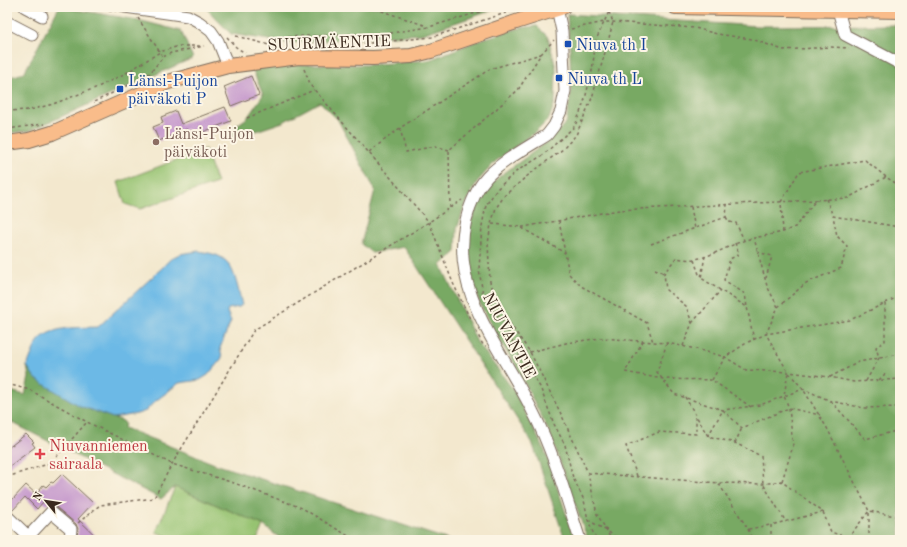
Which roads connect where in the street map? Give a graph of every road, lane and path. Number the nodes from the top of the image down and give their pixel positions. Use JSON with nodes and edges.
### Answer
{"nodes":[{"id":1,"x":25,"y":7,"type":"edge"},
{"id":2,"x":91,"y":7,"type":"edge"},
{"id":3,"x":370,"y":7,"type":"edge"},
{"id":4,"x":496,"y":7,"type":"edge"},
{"id":5,"x":524,"y":7,"type":"edge"},
{"id":6,"x":611,"y":7,"type":"edge"},
{"id":7,"x":675,"y":7,"type":"edge"},
{"id":8,"x":560,"y":8,"type":"edge"},
{"id":9,"x":122,"y":10,"type":"edge"},
{"id":10,"x":838,"y":10,"type":"junction"},
{"id":11,"x":900,"y":11,"type":"edge"},
{"id":12,"x":609,"y":12,"type":"junction"},
{"id":13,"x":135,"y":15,"type":"dead end"},
{"id":14,"x":42,"y":16,"type":"dead end"},
{"id":15,"x":7,"y":22,"type":"edge"},
{"id":16,"x":604,"y":22,"type":"junction"},
{"id":17,"x":613,"y":22,"type":"junction"},
{"id":18,"x":429,"y":27,"type":"junction"},
{"id":19,"x":562,"y":31,"type":"junction"},
{"id":20,"x":32,"y":35,"type":"dead end"},
{"id":21,"x":226,"y":36,"type":"dead end"},
{"id":22,"x":236,"y":36,"type":"dead end"},
{"id":23,"x":274,"y":46,"type":"junction"},
{"id":24,"x":336,"y":46,"type":"dead end"},
{"id":25,"x":281,"y":48,"type":"dead end"},
{"id":26,"x":850,"y":48,"type":"dead end"},
{"id":27,"x":160,"y":52,"type":"junction"},
{"id":28,"x":250,"y":54,"type":"dead end"},
{"id":29,"x":541,"y":54,"type":"junction"},
{"id":30,"x":163,"y":57,"type":"junction"},
{"id":31,"x":299,"y":57,"type":"junction"},
{"id":32,"x":900,"y":64,"type":"edge"},
{"id":33,"x":228,"y":66,"type":"junction"},
{"id":34,"x":314,"y":90,"type":"junction"},
{"id":35,"x":93,"y":102,"type":"dead end"},
{"id":36,"x":7,"y":111,"type":"edge"},
{"id":37,"x":247,"y":118,"type":"dead end"},
{"id":38,"x":44,"y":123,"type":"dead end"},
{"id":39,"x":400,"y":128,"type":"junction"},
{"id":40,"x":7,"y":129,"type":"edge"},
{"id":41,"x":7,"y":143,"type":"edge"},
{"id":42,"x":449,"y":150,"type":"junction"},
{"id":43,"x":368,"y":152,"type":"junction"},
{"id":44,"x":886,"y":177,"type":"junction"},
{"id":45,"x":900,"y":186,"type":"edge"},
{"id":46,"x":477,"y":189,"type":"junction"},
{"id":47,"x":826,"y":199,"type":"junction"},
{"id":48,"x":816,"y":200,"type":"junction"},
{"id":49,"x":781,"y":202,"type":"junction"},
{"id":50,"x":728,"y":205,"type":"junction"},
{"id":51,"x":691,"y":207,"type":"junction"},
{"id":52,"x":450,"y":208,"type":"junction"},
{"id":53,"x":833,"y":216,"type":"junction"},
{"id":54,"x":726,"y":217,"type":"junction"},
{"id":55,"x":559,"y":221,"type":"junction"},
{"id":56,"x":429,"y":222,"type":"junction"},
{"id":57,"x":491,"y":224,"type":"junction"},
{"id":58,"x":521,"y":227,"type":"junction"},
{"id":59,"x":900,"y":227,"type":"edge"},
{"id":60,"x":695,"y":229,"type":"junction"},
{"id":61,"x":783,"y":232,"type":"junction"},
{"id":62,"x":754,"y":238,"type":"junction"},
{"id":63,"x":744,"y":240,"type":"junction"},
{"id":64,"x":651,"y":244,"type":"dead end"},
{"id":65,"x":735,"y":244,"type":"junction"},
{"id":66,"x":757,"y":252,"type":"junction"},
{"id":67,"x":565,"y":253,"type":"junction"},
{"id":68,"x":705,"y":256,"type":"junction"},
{"id":69,"x":694,"y":259,"type":"junction"},
{"id":70,"x":655,"y":269,"type":"dead end"},
{"id":71,"x":664,"y":273,"type":"junction"},
{"id":72,"x":701,"y":278,"type":"junction"},
{"id":73,"x":766,"y":280,"type":"junction"},
{"id":74,"x":720,"y":290,"type":"junction"},
{"id":75,"x":900,"y":296,"type":"edge"},
{"id":76,"x":885,"y":303,"type":"junction"},
{"id":77,"x":747,"y":307,"type":"junction"},
{"id":78,"x":778,"y":307,"type":"junction"},
{"id":79,"x":692,"y":323,"type":"junction"},
{"id":80,"x":766,"y":334,"type":"junction"},
{"id":81,"x":754,"y":340,"type":"junction"},
{"id":82,"x":643,"y":341,"type":"junction"},
{"id":83,"x":653,"y":342,"type":"junction"},
{"id":84,"x":667,"y":343,"type":"junction"},
{"id":85,"x":683,"y":346,"type":"junction"},
{"id":86,"x":530,"y":352,"type":"junction"},
{"id":87,"x":900,"y":354,"type":"edge"},
{"id":88,"x":725,"y":357,"type":"junction"},
{"id":89,"x":879,"y":358,"type":"junction"},
{"id":90,"x":788,"y":372,"type":"junction"},
{"id":91,"x":886,"y":373,"type":"dead end"},
{"id":92,"x":830,"y":377,"type":"junction"},
{"id":93,"x":663,"y":379,"type":"junction"},
{"id":94,"x":900,"y":379,"type":"edge"},
{"id":95,"x":712,"y":380,"type":"junction"},
{"id":96,"x":879,"y":380,"type":"junction"},
{"id":97,"x":866,"y":381,"type":"junction"},
{"id":98,"x":7,"y":384,"type":"edge"},
{"id":99,"x":803,"y":389,"type":"junction"},
{"id":100,"x":784,"y":396,"type":"junction"},
{"id":101,"x":685,"y":397,"type":"junction"},
{"id":102,"x":832,"y":401,"type":"junction"},
{"id":103,"x":900,"y":405,"type":"edge"},
{"id":104,"x":751,"y":407,"type":"junction"},
{"id":105,"x":789,"y":408,"type":"junction"},
{"id":106,"x":723,"y":410,"type":"junction"},
{"id":107,"x":820,"y":415,"type":"junction"},
{"id":108,"x":696,"y":416,"type":"junction"},
{"id":109,"x":87,"y":422,"type":"junction"},
{"id":110,"x":742,"y":428,"type":"junction"},
{"id":111,"x":900,"y":430,"type":"edge"},
{"id":112,"x":708,"y":436,"type":"junction"},
{"id":113,"x":735,"y":443,"type":"junction"},
{"id":114,"x":172,"y":464,"type":"junction"},
{"id":115,"x":588,"y":473,"type":"junction"},
{"id":116,"x":7,"y":477,"type":"edge"},
{"id":117,"x":637,"y":477,"type":"junction"},
{"id":118,"x":781,"y":482,"type":"junction"},
{"id":119,"x":719,"y":483,"type":"junction"},
{"id":120,"x":763,"y":484,"type":"junction"},
{"id":121,"x":869,"y":511,"type":"junction"},
{"id":122,"x":823,"y":512,"type":"junction"},
{"id":123,"x":7,"y":516,"type":"edge"},
{"id":124,"x":900,"y":517,"type":"edge"},
{"id":125,"x":588,"y":520,"type":"dead end"},
{"id":126,"x":786,"y":522,"type":"junction"},
{"id":127,"x":771,"y":526,"type":"junction"},
{"id":128,"x":748,"y":529,"type":"junction"},
{"id":129,"x":607,"y":531,"type":"junction"},
{"id":130,"x":70,"y":535,"type":"edge"},
{"id":131,"x":848,"y":538,"type":"junction"},
{"id":132,"x":28,"y":539,"type":"edge"},
{"id":133,"x":355,"y":540,"type":"edge"},
{"id":134,"x":580,"y":540,"type":"edge"},
{"id":135,"x":611,"y":540,"type":"edge"},
{"id":136,"x":620,"y":540,"type":"edge"},
{"id":137,"x":752,"y":540,"type":"edge"},
{"id":138,"x":771,"y":540,"type":"edge"},
{"id":139,"x":854,"y":540,"type":"edge"},
{"id":140,"x":869,"y":540,"type":"edge"}],
"edges":[{"from":1,"to":14,"type":"street"},
{"from":2,"to":9,"type":"path"},
{"from":3,"to":18,"type":"path"},
{"from":4,"to":18,"type":"path"},
{"from":5,"to":24,"type":"path"},
{"from":6,"to":12,"type":"path"},
{"from":7,"to":10,"type":"main road"},
{"from":8,"to":19,"type":"street","name":"NIUVANTIE"},
{"from":8,"to":31,"type":"main road","name":"SUURMÄENTIE"},
{"from":9,"to":33,"type":"street"},
{"from":10,"to":11,"type":"main road"},
{"from":10,"to":32,"type":"street"},
{"from":12,"to":16,"type":"path"},
{"from":12,"to":17,"type":"path"},
{"from":13,"to":27,"type":"path"},
{"from":15,"to":20,"type":"street"},
{"from":16,"to":17,"type":"path"},
{"from":16,"to":19,"type":"path"},
{"from":16,"to":86,"type":"path"},
{"from":17,"to":26,"type":"path"},
{"from":17,"to":57,"type":"path"},
{"from":18,"to":23,"type":"path"},
{"from":19,"to":29,"type":"path"},
{"from":19,"to":46,"type":"street","name":"NIUVANTIE"},
{"from":21,"to":28,"type":"path"},
{"from":22,"to":23,"type":"path"},
{"from":23,"to":25,"type":"path"},
{"from":27,"to":30,"type":"path"},
{"from":27,"to":30,"type":"path"},
{"from":27,"to":36,"type":"path"},
{"from":29,"to":39,"type":"path"},
{"from":29,"to":42,"type":"path"},
{"from":30,"to":35,"type":"path"},
{"from":31,"to":33,"type":"main road","name":"SUURMÄENTIE"},
{"from":31,"to":34,"type":"path"},
{"from":33,"to":41,"type":"main road","name":"SUURMÄENTIE"},
{"from":34,"to":37,"type":"path"},
{"from":34,"to":43,"type":"path"},
{"from":38,"to":40,"type":"path"},
{"from":39,"to":42,"type":"path"},
{"from":39,"to":43,"type":"path"},
{"from":42,"to":52,"type":"path"},
{"from":43,"to":56,"type":"path"},
{"from":44,"to":45,"type":"path"},
{"from":44,"to":47,"type":"path"},
{"from":44,"to":49,"type":"path"},
{"from":46,"to":52,"type":"path"},
{"from":46,"to":134,"type":"street","name":"NIUVANTIE"},
{"from":47,"to":48,"type":"path"},
{"from":47,"to":53,"type":"path"},
{"from":48,"to":49,"type":"path"},
{"from":48,"to":61,"type":"path"},
{"from":49,"to":50,"type":"path"},
{"from":49,"to":61,"type":"path"},
{"from":50,"to":51,"type":"path"},
{"from":50,"to":54,"type":"path"},
{"from":51,"to":55,"type":"path"},
{"from":51,"to":60,"type":"path"},
{"from":52,"to":56,"type":"path"},
{"from":53,"to":59,"type":"path"},
{"from":53,"to":78,"type":"path"},
{"from":54,"to":60,"type":"path"},
{"from":54,"to":63,"type":"path"},
{"from":55,"to":58,"type":"path"},
{"from":55,"to":67,"type":"path"},
{"from":56,"to":114,"type":"path"},
{"from":57,"to":58,"type":"path"},
{"from":57,"to":86,"type":"path"},
{"from":58,"to":67,"type":"path"},
{"from":60,"to":64,"type":"path"},
{"from":61,"to":62,"type":"path"},
{"from":62,"to":63,"type":"path"},
{"from":62,"to":66,"type":"path"},
{"from":63,"to":65,"type":"path"},
{"from":65,"to":68,"type":"path"},
{"from":65,"to":77,"type":"path"},
{"from":66,"to":73,"type":"path"},
{"from":66,"to":73,"type":"path"},
{"from":67,"to":83,"type":"path"},
{"from":68,"to":69,"type":"path"},
{"from":68,"to":72,"type":"path"},
{"from":69,"to":71,"type":"path"},
{"from":69,"to":72,"type":"path"},
{"from":70,"to":71,"type":"path"},
{"from":71,"to":79,"type":"path"},
{"from":72,"to":74,"type":"path"},
{"from":73,"to":78,"type":"path"},
{"from":74,"to":77,"type":"path"},
{"from":74,"to":79,"type":"path"},
{"from":75,"to":76,"type":"path"},
{"from":76,"to":80,"type":"path"},
{"from":76,"to":89,"type":"path"},
{"from":77,"to":81,"type":"path"},
{"from":78,"to":80,"type":"path"},
{"from":79,"to":85,"type":"path"},
{"from":80,"to":81,"type":"path"},
{"from":80,"to":90,"type":"path"},
{"from":81,"to":88,"type":"path"},
{"from":82,"to":83,"type":"path"},
{"from":82,"to":86,"type":"path"},
{"from":82,"to":93,"type":"path"},
{"from":83,"to":84,"type":"path"},
{"from":84,"to":85,"type":"path"},
{"from":84,"to":93,"type":"path"},
{"from":85,"to":88,"type":"path"},
{"from":86,"to":115,"type":"path"},
{"from":87,"to":89,"type":"path"},
{"from":88,"to":90,"type":"path"},
{"from":88,"to":95,"type":"path"},
{"from":89,"to":92,"type":"path"},
{"from":89,"to":97,"type":"path"},
{"from":90,"to":92,"type":"path"},
{"from":90,"to":99,"type":"path"},
{"from":90,"to":100,"type":"path"},
{"from":91,"to":96,"type":"path"},
{"from":92,"to":97,"type":"path"},
{"from":93,"to":95,"type":"path"},
{"from":93,"to":101,"type":"path"},
{"from":94,"to":96,"type":"path"},
{"from":95,"to":104,"type":"path"},
{"from":96,"to":97,"type":"path"},
{"from":98,"to":109,"type":"path"},
{"from":99,"to":100,"type":"path"},
{"from":99,"to":102,"type":"path"},
{"from":99,"to":107,"type":"path"},
{"from":100,"to":104,"type":"path"},
{"from":100,"to":105,"type":"path"},
{"from":101,"to":106,"type":"path"},
{"from":101,"to":108,"type":"path"},
{"from":102,"to":103,"type":"path"},
{"from":102,"to":111,"type":"path"},
{"from":104,"to":106,"type":"path"},
{"from":105,"to":107,"type":"path"},
{"from":105,"to":110,"type":"path"},
{"from":105,"to":118,"type":"path"},
{"from":106,"to":110,"type":"path"},
{"from":106,"to":112,"type":"path"},
{"from":107,"to":121,"type":"path"},
{"from":108,"to":112,"type":"path"},
{"from":108,"to":117,"type":"path"},
{"from":109,"to":114,"type":"path"},
{"from":109,"to":116,"type":"path"},
{"from":110,"to":113,"type":"path"},
{"from":112,"to":113,"type":"path"},
{"from":113,"to":120,"type":"path"},
{"from":114,"to":130,"type":"path"},
{"from":114,"to":133,"type":"path"},
{"from":115,"to":117,"type":"path"},
{"from":115,"to":129,"type":"path"},
{"from":117,"to":119,"type":"path"},
{"from":118,"to":120,"type":"path"},
{"from":118,"to":122,"type":"path"},
{"from":119,"to":120,"type":"path"},
{"from":119,"to":128,"type":"path"},
{"from":120,"to":126,"type":"path"},
{"from":121,"to":124,"type":"path"},
{"from":121,"to":131,"type":"path"},
{"from":121,"to":140,"type":"path"},
{"from":122,"to":126,"type":"path"},
{"from":122,"to":131,"type":"path"},
{"from":123,"to":132,"type":"street"},
{"from":125,"to":129,"type":"path"},
{"from":126,"to":127,"type":"path"},
{"from":127,"to":128,"type":"path"},
{"from":127,"to":138,"type":"path"},
{"from":128,"to":137,"type":"path"},
{"from":129,"to":135,"type":"path"},
{"from":129,"to":136,"type":"path"},
{"from":130,"to":132,"type":"street"},
{"from":131,"to":139,"type":"path"}]}
